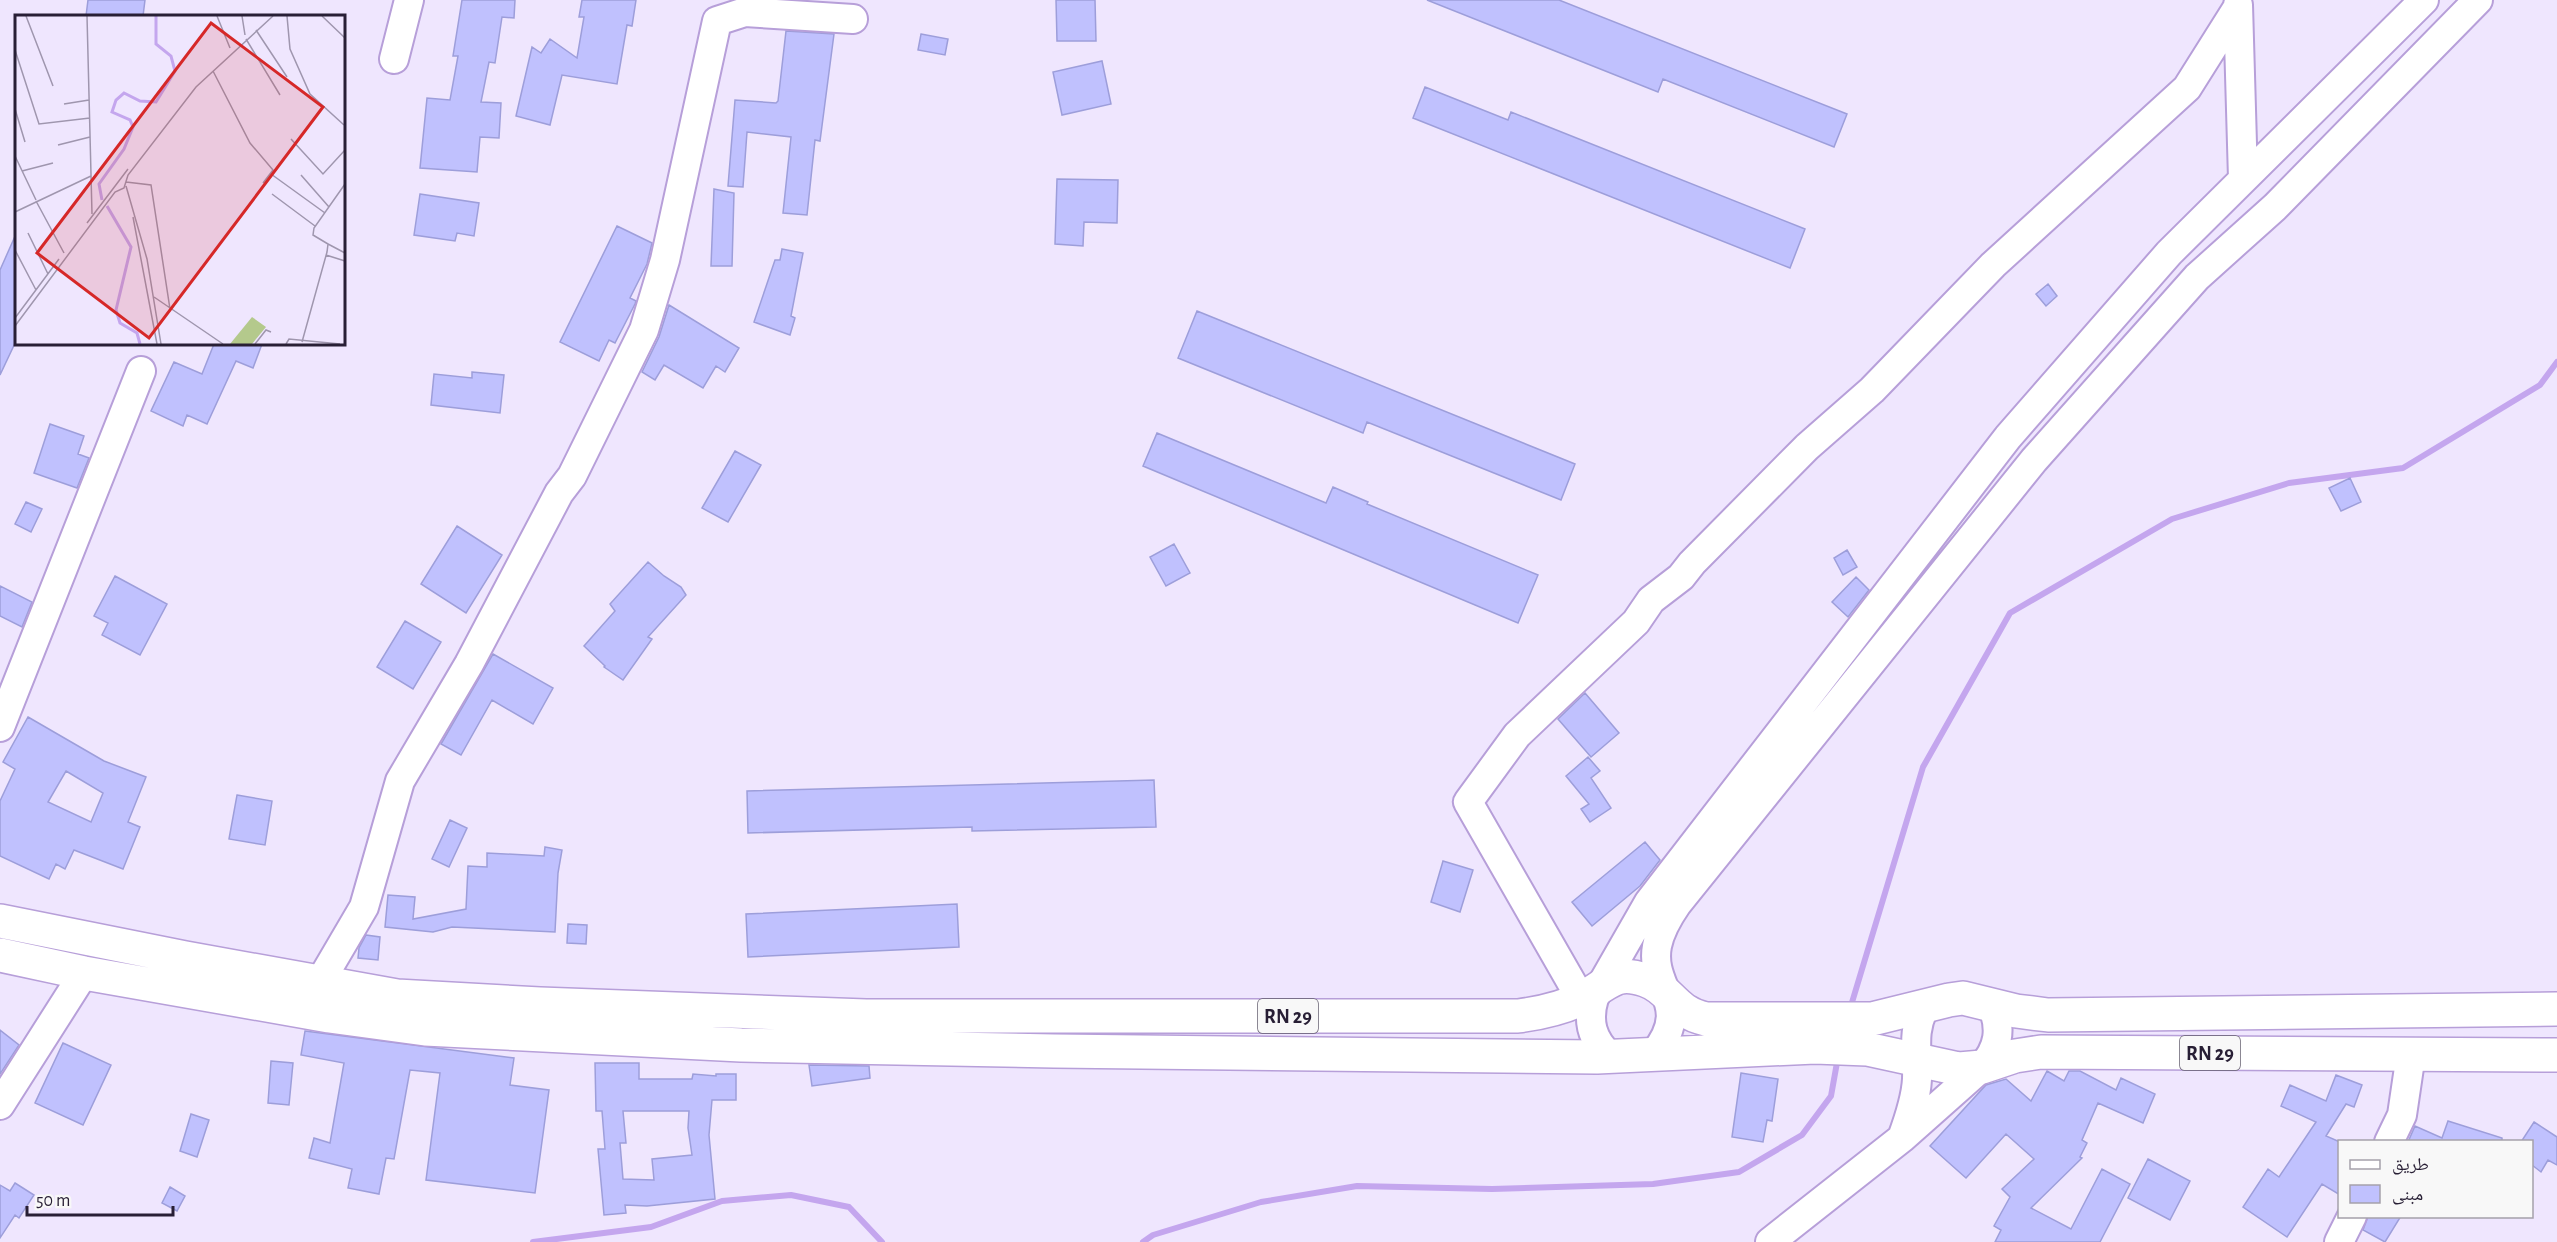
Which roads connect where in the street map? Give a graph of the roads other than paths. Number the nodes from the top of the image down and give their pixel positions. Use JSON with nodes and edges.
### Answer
{"nodes":[{"id":1,"x":409,"y":0,"type":"edge"},
{"id":2,"x":2424,"y":0,"type":"edge"},
{"id":3,"x":2478,"y":0,"type":"edge"},
{"id":4,"x":2238,"y":3,"type":"edge"},
{"id":5,"x":746,"y":6,"type":"edge"},
{"id":6,"x":853,"y":19,"type":"dead end"},
{"id":7,"x":394,"y":59,"type":"dead end"},
{"id":8,"x":2265,"y":157,"type":"junction"},
{"id":9,"x":2243,"y":179,"type":"junction"},
{"id":10,"x":2275,"y":207,"type":"junction"},
{"id":11,"x":141,"y":371,"type":"dead end"},
{"id":12,"x":0,"y":727,"type":"edge"},
{"id":13,"x":0,"y":921,"type":"edge"},
{"id":14,"x":0,"y":955,"type":"edge"},
{"id":15,"x":84,"y":973,"type":"junction"},
{"id":16,"x":320,"y":982,"type":"junction"},
{"id":17,"x":1591,"y":994,"type":"junction"},
{"id":18,"x":1668,"y":995,"type":"junction"},
{"id":19,"x":1992,"y":1005,"type":"junction"},
{"id":20,"x":1925,"y":1006,"type":"junction"},
{"id":21,"x":2557,"y":1009,"type":"edge"},
{"id":22,"x":1654,"y":1054,"type":"junction"},
{"id":23,"x":2411,"y":1054,"type":"junction"},
{"id":24,"x":2557,"y":1055,"type":"edge"},
{"id":25,"x":1610,"y":1056,"type":"junction"},
{"id":26,"x":1917,"y":1059,"type":"junction"},
{"id":27,"x":1982,"y":1067,"type":"junction"},
{"id":28,"x":0,"y":1105,"type":"edge"},
{"id":29,"x":1902,"y":1138,"type":"junction"},
{"id":30,"x":2390,"y":1140,"type":"edge"},
{"id":31,"x":2351,"y":1218,"type":"edge"},
{"id":32,"x":1770,"y":1242,"type":"edge"},
{"id":33,"x":2339,"y":1242,"type":"edge"}],
"edges":[{"from":1,"to":7,"type":"street"},
{"from":2,"to":8,"type":"street"},
{"from":3,"to":10,"type":"street"},
{"from":4,"to":9,"type":"street"},
{"from":4,"to":17,"type":"street"},
{"from":5,"to":6,"type":"street"},
{"from":5,"to":16,"type":"street"},
{"from":8,"to":9,"type":"street"},
{"from":8,"to":10,"type":"street"},
{"from":9,"to":17,"type":"street"},
{"from":10,"to":18,"type":"street"},
{"from":11,"to":12,"type":"street"},
{"from":13,"to":16,"type":"highway","number":"RN 29"},
{"from":14,"to":15,"type":"highway","number":"RN 29"},
{"from":15,"to":25,"type":"highway","number":"RN 29"},
{"from":15,"to":28,"type":"street"},
{"from":16,"to":17,"type":"highway","number":"RN 29"},
{"from":17,"to":18,"type":"highway","number":"RN 29"},
{"from":17,"to":25,"type":"street"},
{"from":18,"to":20,"type":"highway","number":"RN 29"},
{"from":18,"to":22,"type":"street"},
{"from":19,"to":20,"type":"highway","number":"RN 29"},
{"from":19,"to":21,"type":"highway","number":"RN 29"},
{"from":19,"to":27,"type":"street"},
{"from":20,"to":26,"type":"street"},
{"from":22,"to":25,"type":"highway","number":"RN 29"},
{"from":22,"to":26,"type":"highway","number":"RN 29"},
{"from":23,"to":24,"type":"highway","number":"RN 29"},
{"from":23,"to":27,"type":"highway","number":"RN 29"},
{"from":23,"to":30,"type":"street"},
{"from":26,"to":27,"type":"highway","number":"RN 29"},
{"from":26,"to":29,"type":"street"},
{"from":27,"to":29,"type":"street"},
{"from":29,"to":32,"type":"street"},
{"from":31,"to":33,"type":"street"}]}
